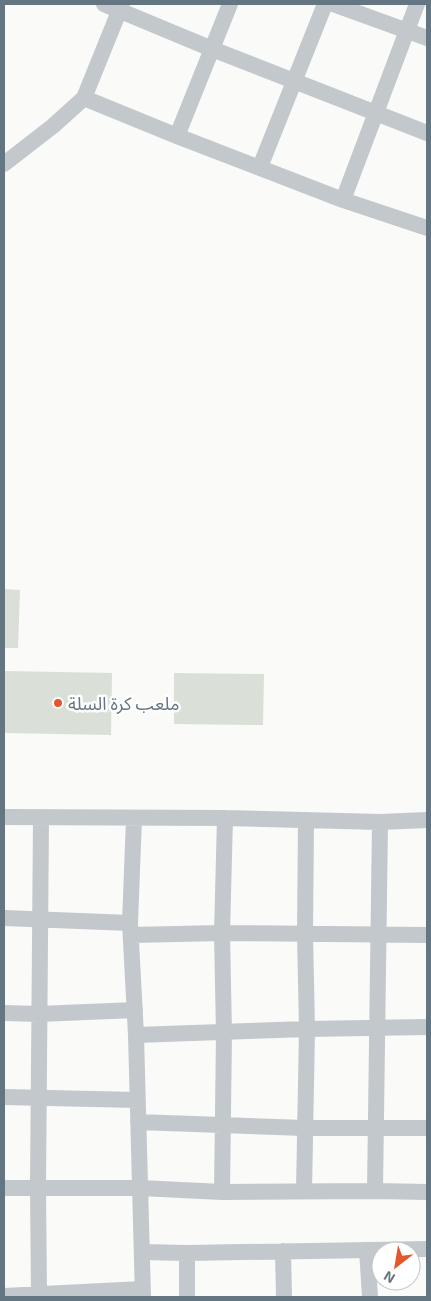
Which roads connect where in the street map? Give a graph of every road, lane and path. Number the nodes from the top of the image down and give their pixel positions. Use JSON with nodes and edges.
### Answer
{"nodes":[{"id":1,"x":104,"y":4,"type":"edge"},
{"id":2,"x":230,"y":4,"type":"edge"},
{"id":3,"x":325,"y":4,"type":"edge"},
{"id":4,"x":333,"y":4,"type":"edge"},
{"id":5,"x":417,"y":4,"type":"edge"},
{"id":6,"x":121,"y":7,"type":"edge"},
{"id":7,"x":406,"y":30,"type":"junction"},
{"id":8,"x":427,"y":38,"type":"edge"},
{"id":9,"x":212,"y":49,"type":"junction"},
{"id":10,"x":295,"y":80,"type":"junction"},
{"id":11,"x":84,"y":98,"type":"junction"},
{"id":12,"x":376,"y":112,"type":"junction"},
{"id":13,"x":427,"y":133,"type":"edge"},
{"id":14,"x":177,"y":136,"type":"junction"},
{"id":15,"x":4,"y":164,"type":"edge"},
{"id":16,"x":260,"y":167,"type":"junction"},
{"id":17,"x":343,"y":200,"type":"junction"},
{"id":18,"x":427,"y":227,"type":"edge"},
{"id":19,"x":4,"y":817,"type":"edge"},
{"id":20,"x":41,"y":818,"type":"junction"},
{"id":21,"x":134,"y":818,"type":"junction"},
{"id":22,"x":225,"y":818,"type":"junction"},
{"id":23,"x":306,"y":820,"type":"junction"},
{"id":24,"x":427,"y":820,"type":"edge"},
{"id":25,"x":380,"y":822,"type":"junction"},
{"id":26,"x":4,"y":918,"type":"edge"},
{"id":27,"x":42,"y":918,"type":"junction"},
{"id":28,"x":131,"y":929,"type":"junction"},
{"id":29,"x":222,"y":933,"type":"junction"},
{"id":30,"x":304,"y":934,"type":"junction"},
{"id":31,"x":378,"y":935,"type":"junction"},
{"id":32,"x":427,"y":935,"type":"edge"},
{"id":33,"x":135,"y":1010,"type":"junction"},
{"id":34,"x":4,"y":1013,"type":"edge"},
{"id":35,"x":39,"y":1014,"type":"junction"},
{"id":36,"x":376,"y":1027,"type":"junction"},
{"id":37,"x":427,"y":1027,"type":"edge"},
{"id":38,"x":307,"y":1028,"type":"junction"},
{"id":39,"x":224,"y":1033,"type":"junction"},
{"id":40,"x":136,"y":1035,"type":"junction"},
{"id":41,"x":4,"y":1097,"type":"edge"},
{"id":42,"x":40,"y":1098,"type":"junction"},
{"id":43,"x":137,"y":1100,"type":"junction"},
{"id":44,"x":138,"y":1122,"type":"junction"},
{"id":45,"x":222,"y":1125,"type":"junction"},
{"id":46,"x":305,"y":1128,"type":"junction"},
{"id":47,"x":375,"y":1128,"type":"junction"},
{"id":48,"x":427,"y":1128,"type":"edge"},
{"id":49,"x":4,"y":1188,"type":"edge"},
{"id":50,"x":38,"y":1188,"type":"junction"},
{"id":51,"x":140,"y":1188,"type":"junction"},
{"id":52,"x":304,"y":1191,"type":"junction"},
{"id":53,"x":375,"y":1191,"type":"junction"},
{"id":54,"x":222,"y":1192,"type":"junction"},
{"id":55,"x":427,"y":1192,"type":"edge"},
{"id":56,"x":427,"y":1249,"type":"edge"},
{"id":57,"x":367,"y":1250,"type":"junction"},
{"id":58,"x":282,"y":1251,"type":"junction"},
{"id":59,"x":142,"y":1252,"type":"junction"},
{"id":60,"x":187,"y":1253,"type":"junction"},
{"id":61,"x":142,"y":1293,"type":"edge"},
{"id":62,"x":39,"y":1295,"type":"junction"},
{"id":63,"x":4,"y":1296,"type":"edge"},
{"id":64,"x":187,"y":1297,"type":"edge"},
{"id":65,"x":284,"y":1297,"type":"edge"},
{"id":66,"x":370,"y":1297,"type":"edge"}],
"edges":[{"from":1,"to":6,"type":"street"},
{"from":2,"to":9,"type":"street"},
{"from":3,"to":10,"type":"street"},
{"from":4,"to":7,"type":"street"},
{"from":5,"to":7,"type":"street"},
{"from":6,"to":9,"type":"street"},
{"from":6,"to":11,"type":"street"},
{"from":7,"to":8,"type":"street"},
{"from":7,"to":12,"type":"street"},
{"from":9,"to":10,"type":"street"},
{"from":9,"to":14,"type":"street"},
{"from":10,"to":12,"type":"street"},
{"from":10,"to":16,"type":"street"},
{"from":11,"to":14,"type":"street"},
{"from":11,"to":15,"type":"street"},
{"from":12,"to":13,"type":"street"},
{"from":12,"to":17,"type":"street"},
{"from":14,"to":16,"type":"street"},
{"from":16,"to":17,"type":"street"},
{"from":17,"to":18,"type":"street"},
{"from":19,"to":20,"type":"street"},
{"from":20,"to":21,"type":"street"},
{"from":20,"to":27,"type":"street"},
{"from":21,"to":22,"type":"street"},
{"from":21,"to":28,"type":"street"},
{"from":22,"to":23,"type":"street"},
{"from":22,"to":29,"type":"street"},
{"from":23,"to":25,"type":"street"},
{"from":23,"to":30,"type":"street"},
{"from":24,"to":25,"type":"street"},
{"from":25,"to":31,"type":"street"},
{"from":26,"to":27,"type":"street"},
{"from":27,"to":28,"type":"street"},
{"from":27,"to":35,"type":"street"},
{"from":28,"to":29,"type":"street"},
{"from":28,"to":33,"type":"street"},
{"from":29,"to":30,"type":"street"},
{"from":29,"to":39,"type":"street"},
{"from":30,"to":31,"type":"street"},
{"from":30,"to":38,"type":"street"},
{"from":31,"to":32,"type":"street"},
{"from":31,"to":36,"type":"street"},
{"from":33,"to":35,"type":"street"},
{"from":33,"to":40,"type":"street"},
{"from":34,"to":35,"type":"street"},
{"from":35,"to":42,"type":"street"},
{"from":36,"to":37,"type":"street"},
{"from":36,"to":38,"type":"street"},
{"from":36,"to":47,"type":"street"},
{"from":38,"to":39,"type":"street"},
{"from":38,"to":46,"type":"street"},
{"from":39,"to":40,"type":"street"},
{"from":39,"to":45,"type":"street"},
{"from":40,"to":43,"type":"street"},
{"from":41,"to":42,"type":"street"},
{"from":42,"to":43,"type":"street"},
{"from":42,"to":50,"type":"street"},
{"from":43,"to":44,"type":"street"},
{"from":44,"to":45,"type":"street"},
{"from":44,"to":51,"type":"street"},
{"from":45,"to":46,"type":"street"},
{"from":45,"to":54,"type":"street"},
{"from":46,"to":47,"type":"street"},
{"from":46,"to":52,"type":"street"},
{"from":47,"to":48,"type":"street"},
{"from":47,"to":53,"type":"street"},
{"from":49,"to":50,"type":"street"},
{"from":50,"to":51,"type":"street"},
{"from":50,"to":62,"type":"street"},
{"from":51,"to":54,"type":"street"},
{"from":51,"to":59,"type":"street"},
{"from":52,"to":53,"type":"street"},
{"from":52,"to":54,"type":"street"},
{"from":53,"to":55,"type":"street"},
{"from":56,"to":57,"type":"street"},
{"from":57,"to":58,"type":"street"},
{"from":57,"to":66,"type":"street"},
{"from":58,"to":60,"type":"street"},
{"from":58,"to":65,"type":"street"},
{"from":59,"to":60,"type":"street"},
{"from":59,"to":61,"type":"street"},
{"from":60,"to":64,"type":"street"},
{"from":61,"to":62,"type":"street"},
{"from":62,"to":63,"type":"street"}]}
